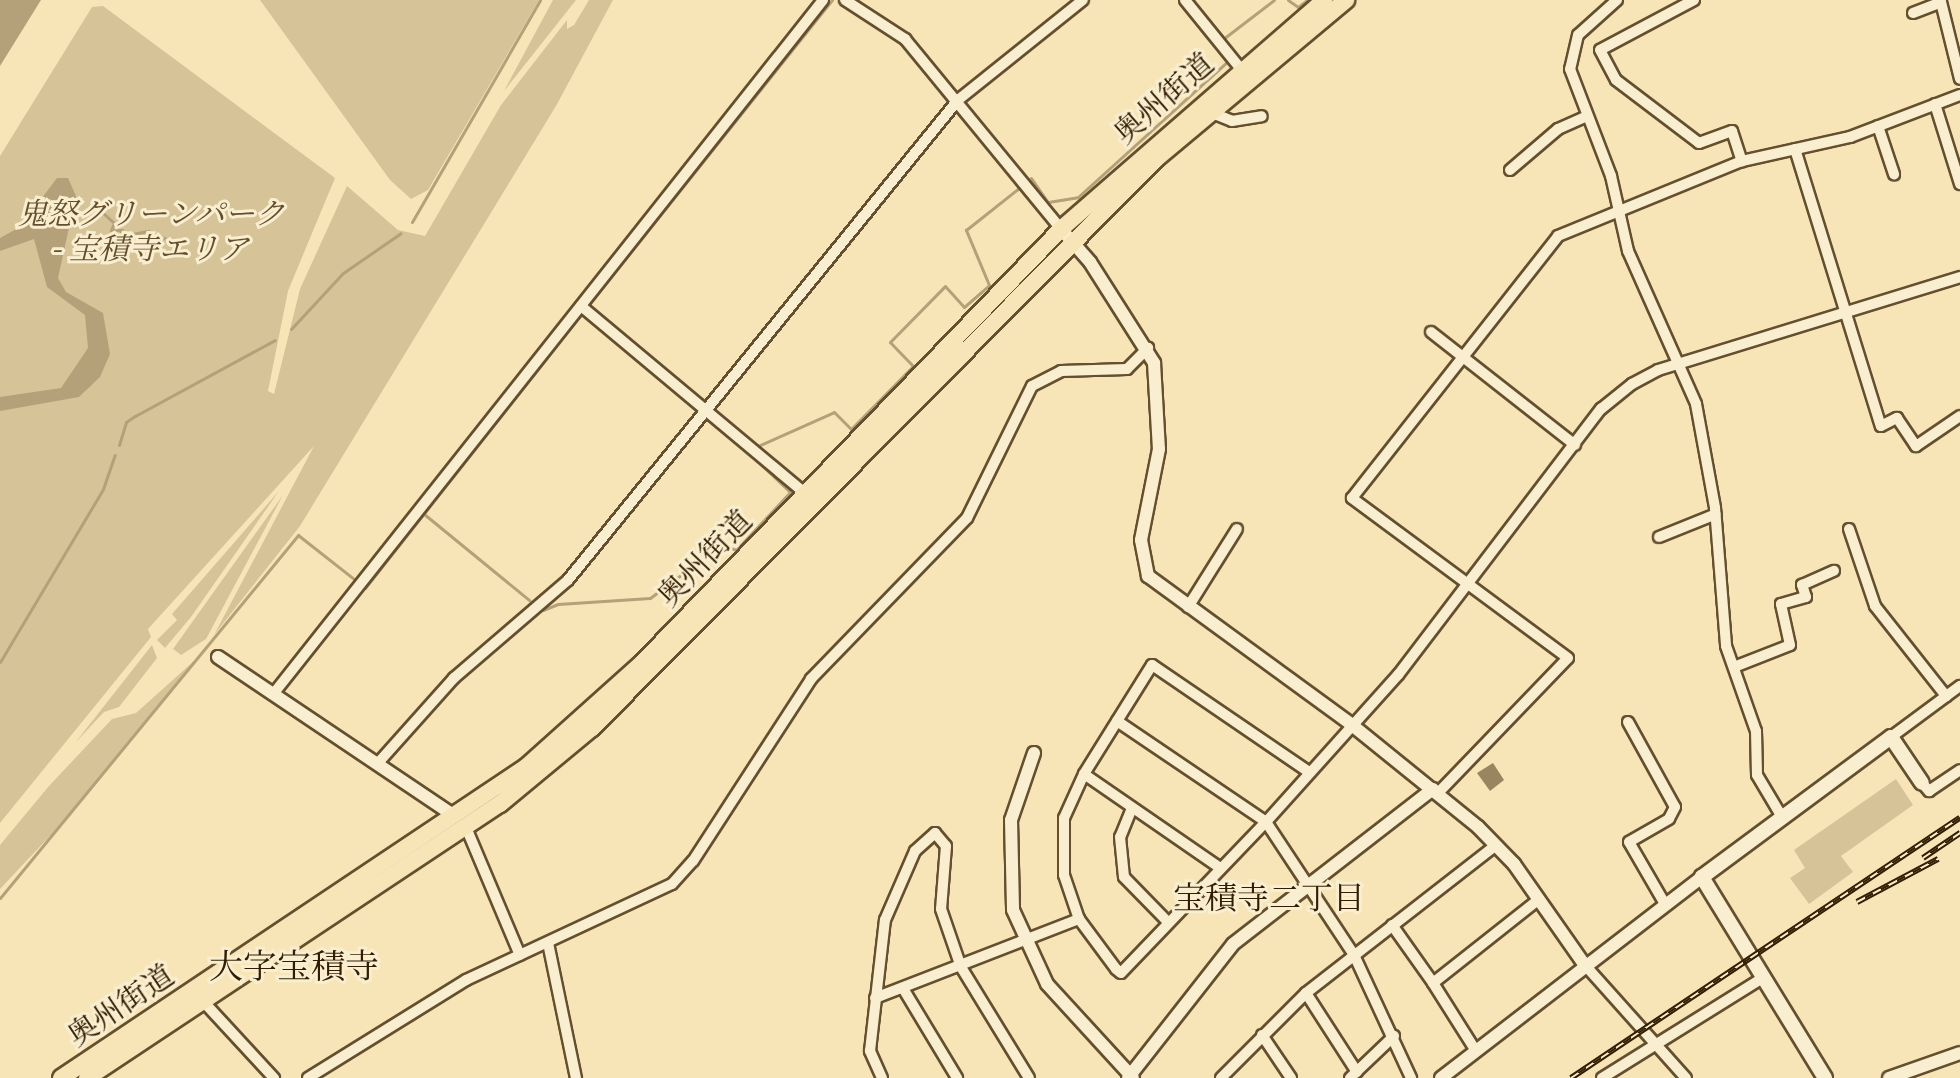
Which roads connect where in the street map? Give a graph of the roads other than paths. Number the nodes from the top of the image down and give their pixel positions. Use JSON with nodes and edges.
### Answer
{"nodes":[{"id":1,"x":823,"y":0,"type":"edge"},
{"id":2,"x":845,"y":0,"type":"edge"},
{"id":3,"x":1083,"y":0,"type":"edge"},
{"id":4,"x":1185,"y":0,"type":"edge"},
{"id":5,"x":1324,"y":0,"type":"edge"},
{"id":6,"x":1346,"y":0,"type":"edge"},
{"id":7,"x":1617,"y":0,"type":"edge"},
{"id":8,"x":1694,"y":0,"type":"edge"},
{"id":9,"x":1942,"y":1,"type":"edge"},
{"id":10,"x":1913,"y":13,"type":"dead end"},
{"id":11,"x":1240,"y":68,"type":"junction"},
{"id":12,"x":1960,"y":79,"type":"edge"},
{"id":13,"x":1960,"y":95,"type":"edge"},
{"id":14,"x":958,"y":100,"type":"junction"},
{"id":15,"x":1935,"y":104,"type":"junction"},
{"id":16,"x":1210,"y":112,"type":"junction"},
{"id":17,"x":1262,"y":116,"type":"dead end"},
{"id":18,"x":1587,"y":116,"type":"junction"},
{"id":19,"x":1878,"y":126,"type":"junction"},
{"id":20,"x":1795,"y":149,"type":"junction"},
{"id":21,"x":1742,"y":161,"type":"junction"},
{"id":22,"x":1510,"y":170,"type":"dead end"},
{"id":23,"x":1894,"y":174,"type":"dead end"},
{"id":24,"x":1960,"y":184,"type":"edge"},
{"id":25,"x":1619,"y":211,"type":"junction"},
{"id":26,"x":1067,"y":235,"type":"junction"},
{"id":27,"x":1960,"y":277,"type":"edge"},
{"id":28,"x":581,"y":306,"type":"junction"},
{"id":29,"x":1846,"y":312,"type":"junction"},
{"id":30,"x":1431,"y":332,"type":"dead end"},
{"id":31,"x":1148,"y":348,"type":"junction"},
{"id":32,"x":1460,"y":358,"type":"junction"},
{"id":33,"x":1682,"y":362,"type":"junction"},
{"id":34,"x":707,"y":406,"type":"junction"},
{"id":35,"x":1960,"y":416,"type":"edge"},
{"id":36,"x":1575,"y":445,"type":"junction"},
{"id":37,"x":806,"y":494,"type":"junction"},
{"id":38,"x":1716,"y":514,"type":"junction"},
{"id":39,"x":1237,"y":529,"type":"dead end"},
{"id":40,"x":1849,"y":529,"type":"dead end"},
{"id":41,"x":1659,"y":537,"type":"dead end"},
{"id":42,"x":1834,"y":571,"type":"dead end"},
{"id":43,"x":1469,"y":584,"type":"junction"},
{"id":44,"x":1188,"y":607,"type":"junction"},
{"id":45,"x":218,"y":657,"type":"dead end"},
{"id":46,"x":1734,"y":667,"type":"junction"},
{"id":47,"x":1960,"y":686,"type":"edge"},
{"id":48,"x":274,"y":693,"type":"junction"},
{"id":49,"x":1946,"y":696,"type":"junction"},
{"id":50,"x":1117,"y":721,"type":"junction"},
{"id":51,"x":1628,"y":722,"type":"dead end"},
{"id":52,"x":1352,"y":725,"type":"junction"},
{"id":53,"x":1891,"y":737,"type":"junction"},
{"id":54,"x":1034,"y":753,"type":"dead end"},
{"id":55,"x":378,"y":763,"type":"junction"},
{"id":56,"x":1960,"y":770,"type":"edge"},
{"id":57,"x":1309,"y":772,"type":"junction"},
{"id":58,"x":1084,"y":774,"type":"junction"},
{"id":59,"x":1922,"y":783,"type":"joint"},
{"id":60,"x":1436,"y":791,"type":"junction"},
{"id":61,"x":1132,"y":808,"type":"junction"},
{"id":62,"x":1782,"y":817,"type":"junction"},
{"id":63,"x":461,"y":821,"type":"junction"},
{"id":64,"x":1266,"y":822,"type":"junction"},
{"id":65,"x":1496,"y":845,"type":"junction"},
{"id":66,"x":1219,"y":867,"type":"junction"},
{"id":67,"x":1702,"y":877,"type":"junction"},
{"id":68,"x":1310,"y":882,"type":"junction"},
{"id":69,"x":1538,"y":900,"type":"junction"},
{"id":70,"x":1665,"y":904,"type":"junction"},
{"id":71,"x":1079,"y":919,"type":"junction"},
{"id":72,"x":1167,"y":921,"type":"junction"},
{"id":73,"x":1392,"y":925,"type":"junction"},
{"id":74,"x":1024,"y":941,"type":"junction"},
{"id":75,"x":548,"y":943,"type":"junction"},
{"id":76,"x":520,"y":955,"type":"junction"},
{"id":77,"x":1354,"y":955,"type":"junction"},
{"id":78,"x":1584,"y":964,"type":"junction"},
{"id":79,"x":961,"y":967,"type":"junction"},
{"id":80,"x":1764,"y":977,"type":"junction"},
{"id":81,"x":1433,"y":983,"type":"junction"},
{"id":82,"x":904,"y":990,"type":"junction"},
{"id":83,"x":1306,"y":993,"type":"junction"},
{"id":84,"x":875,"y":998,"type":"junction"},
{"id":85,"x":201,"y":999,"type":"junction"},
{"id":86,"x":1262,"y":1035,"type":"junction"},
{"id":87,"x":1394,"y":1036,"type":"junction"},
{"id":88,"x":1657,"y":1045,"type":"junction"},
{"id":89,"x":1476,"y":1051,"type":"junction"},
{"id":90,"x":1960,"y":1053,"type":"edge"},
{"id":91,"x":1354,"y":1075,"type":"edge"},
{"id":92,"x":1130,"y":1077,"type":"edge"},
{"id":93,"x":61,"y":1078,"type":"edge"},
{"id":94,"x":87,"y":1078,"type":"edge"},
{"id":95,"x":274,"y":1078,"type":"edge"},
{"id":96,"x":308,"y":1078,"type":"edge"},
{"id":97,"x":576,"y":1078,"type":"edge"},
{"id":98,"x":882,"y":1078,"type":"edge"},
{"id":99,"x":957,"y":1078,"type":"edge"},
{"id":100,"x":1029,"y":1078,"type":"edge"},
{"id":101,"x":1221,"y":1078,"type":"edge"},
{"id":102,"x":1291,"y":1078,"type":"edge"},
{"id":103,"x":1411,"y":1078,"type":"edge"},
{"id":104,"x":1441,"y":1078,"type":"edge"},
{"id":105,"x":1602,"y":1078,"type":"edge"},
{"id":106,"x":1686,"y":1078,"type":"edge"},
{"id":107,"x":1825,"y":1078,"type":"edge"},
{"id":108,"x":1889,"y":1078,"type":"edge"}],
"edges":[{"from":1,"to":28,"type":"street"},
{"from":2,"to":14,"type":"street"},
{"from":3,"to":14,"type":"street"},
{"from":4,"to":11,"type":"street"},
{"from":5,"to":11,"type":"highway","name":"奥州街道"},
{"from":6,"to":16,"type":"highway","name":"奥州街道"},
{"from":7,"to":18,"type":"street"},
{"from":8,"to":21,"type":"street"},
{"from":9,"to":10,"type":"street"},
{"from":9,"to":12,"type":"street"},
{"from":11,"to":26,"type":"highway","name":"奥州街道"},
{"from":13,"to":15,"type":"street"},
{"from":14,"to":26,"type":"street"},
{"from":14,"to":34,"type":"street"},
{"from":15,"to":19,"type":"street"},
{"from":15,"to":24,"type":"street"},
{"from":16,"to":17,"type":"street"},
{"from":16,"to":26,"type":"highway","name":"奥州街道"},
{"from":18,"to":22,"type":"street"},
{"from":18,"to":25,"type":"street"},
{"from":19,"to":20,"type":"street"},
{"from":19,"to":23,"type":"street"},
{"from":20,"to":21,"type":"street"},
{"from":20,"to":29,"type":"street"},
{"from":21,"to":25,"type":"street"},
{"from":25,"to":32,"type":"street"},
{"from":25,"to":33,"type":"street"},
{"from":26,"to":31,"type":"street"},
{"from":26,"to":37,"type":"highway","name":"奥州街道"},
{"from":26,"to":63,"type":"highway","name":"奥州街道"},
{"from":27,"to":29,"type":"street"},
{"from":28,"to":34,"type":"street"},
{"from":28,"to":48,"type":"street"},
{"from":29,"to":33,"type":"street"},
{"from":29,"to":35,"type":"street"},
{"from":30,"to":32,"type":"street"},
{"from":31,"to":44,"type":"street"},
{"from":31,"to":75,"type":"street"},
{"from":32,"to":36,"type":"street"},
{"from":32,"to":43,"type":"street"},
{"from":33,"to":36,"type":"street"},
{"from":33,"to":38,"type":"street"},
{"from":34,"to":37,"type":"street"},
{"from":34,"to":55,"type":"street"},
{"from":36,"to":43,"type":"street"},
{"from":37,"to":63,"type":"highway","name":"奥州街道"},
{"from":38,"to":41,"type":"street"},
{"from":38,"to":46,"type":"street"},
{"from":39,"to":44,"type":"street"},
{"from":40,"to":49,"type":"street"},
{"from":42,"to":46,"type":"street"},
{"from":43,"to":52,"type":"street"},
{"from":43,"to":60,"type":"street"},
{"from":44,"to":52,"type":"street"},
{"from":45,"to":48,"type":"street"},
{"from":46,"to":62,"type":"street"},
{"from":47,"to":49,"type":"street"},
{"from":48,"to":55,"type":"street"},
{"from":49,"to":53,"type":"street"},
{"from":50,"to":57,"type":"street"},
{"from":50,"to":58,"type":"street"},
{"from":50,"to":64,"type":"street"},
{"from":51,"to":70,"type":"street"},
{"from":52,"to":57,"type":"street"},
{"from":52,"to":60,"type":"street"},
{"from":53,"to":59,"type":"main road"},
{"from":53,"to":62,"type":"main road"},
{"from":54,"to":74,"type":"street"},
{"from":55,"to":63,"type":"street"},
{"from":56,"to":59,"type":"street"},
{"from":57,"to":64,"type":"street"},
{"from":58,"to":61,"type":"street"},
{"from":58,"to":71,"type":"street"},
{"from":60,"to":65,"type":"street"},
{"from":60,"to":68,"type":"street"},
{"from":61,"to":66,"type":"street"},
{"from":61,"to":72,"type":"street"},
{"from":62,"to":67,"type":"main road"},
{"from":63,"to":76,"type":"street"},
{"from":63,"to":85,"type":"highway","name":"奥州街道"},
{"from":63,"to":93,"type":"highway","name":"奥州街道"},
{"from":64,"to":66,"type":"street"},
{"from":64,"to":68,"type":"street"},
{"from":65,"to":69,"type":"street"},
{"from":65,"to":73,"type":"street"},
{"from":66,"to":72,"type":"street"},
{"from":67,"to":70,"type":"street"},
{"from":67,"to":80,"type":"main road"},
{"from":68,"to":77,"type":"street"},
{"from":68,"to":92,"type":"street"},
{"from":69,"to":78,"type":"street"},
{"from":69,"to":81,"type":"street"},
{"from":70,"to":78,"type":"street"},
{"from":71,"to":72,"type":"street"},
{"from":71,"to":74,"type":"street"},
{"from":73,"to":77,"type":"street"},
{"from":73,"to":81,"type":"street"},
{"from":74,"to":79,"type":"street"},
{"from":74,"to":92,"type":"street"},
{"from":75,"to":76,"type":"street"},
{"from":75,"to":97,"type":"street"},
{"from":76,"to":96,"type":"street"},
{"from":77,"to":83,"type":"street"},
{"from":77,"to":87,"type":"street"},
{"from":78,"to":88,"type":"street"},
{"from":78,"to":89,"type":"street"},
{"from":79,"to":82,"type":"street"},
{"from":79,"to":84,"type":"street"},
{"from":79,"to":100,"type":"street"},
{"from":80,"to":88,"type":"street"},
{"from":80,"to":107,"type":"main road"},
{"from":81,"to":89,"type":"street"},
{"from":82,"to":84,"type":"street"},
{"from":82,"to":99,"type":"street"},
{"from":83,"to":86,"type":"street"},
{"from":83,"to":91,"type":"street"},
{"from":84,"to":98,"type":"street"},
{"from":85,"to":94,"type":"highway","name":"奥州街道"},
{"from":85,"to":95,"type":"street"},
{"from":86,"to":101,"type":"street"},
{"from":86,"to":102,"type":"street"},
{"from":87,"to":91,"type":"street"},
{"from":87,"to":103,"type":"street"},
{"from":88,"to":105,"type":"street"},
{"from":88,"to":106,"type":"street"},
{"from":89,"to":104,"type":"street"},
{"from":90,"to":108,"type":"street"}]}
